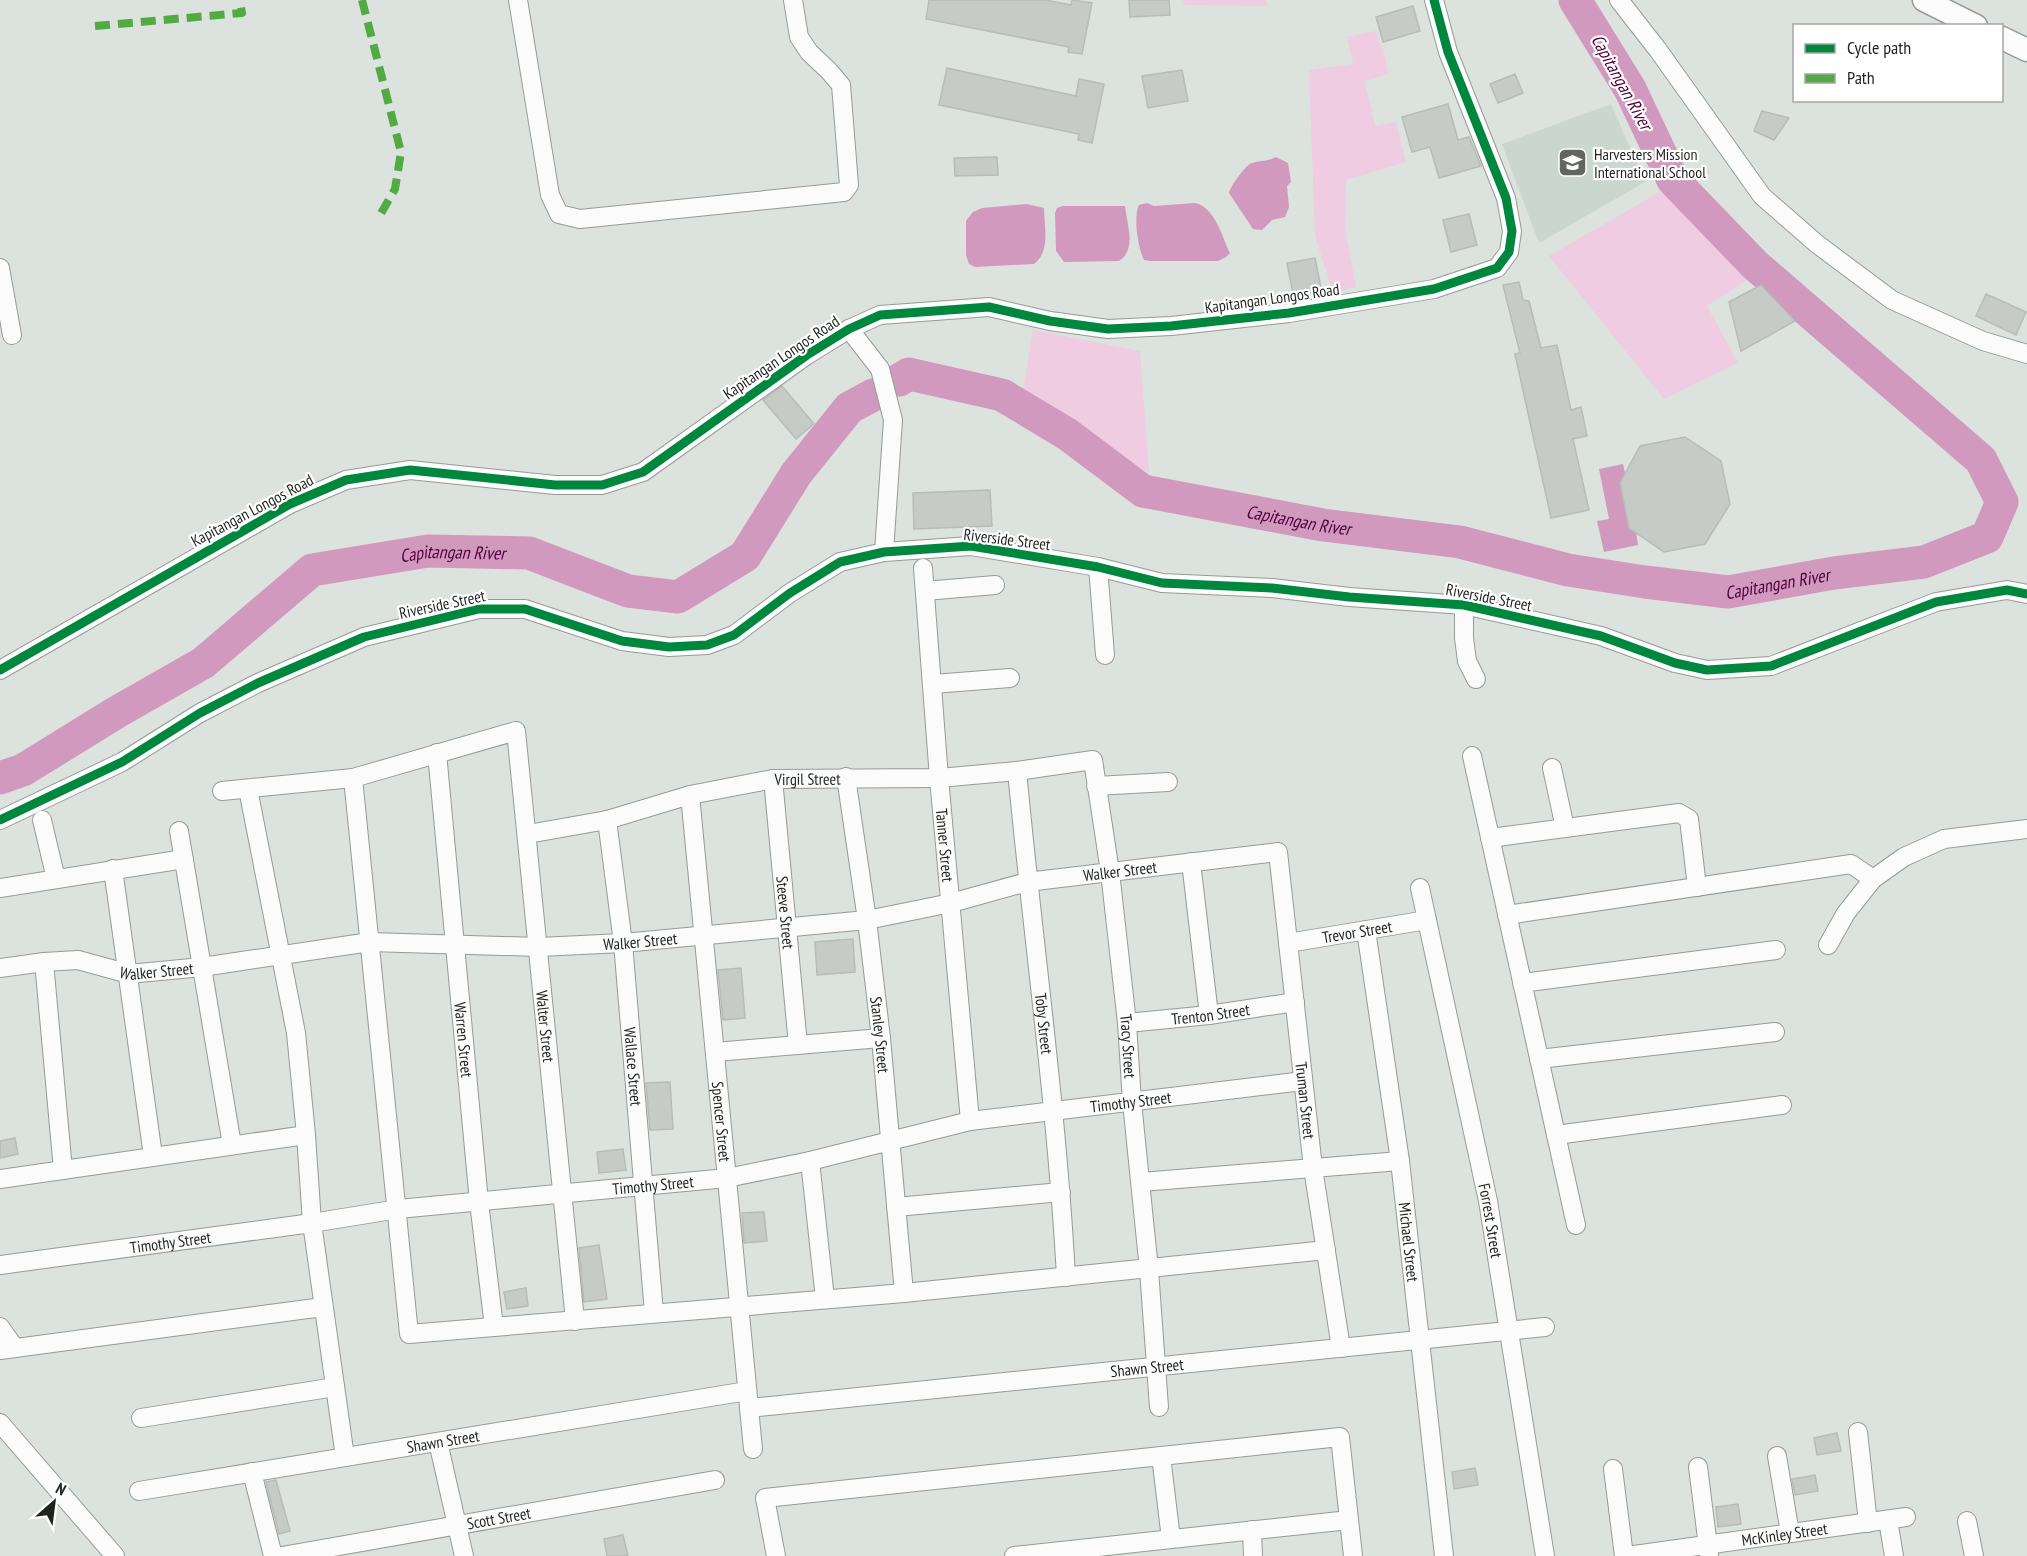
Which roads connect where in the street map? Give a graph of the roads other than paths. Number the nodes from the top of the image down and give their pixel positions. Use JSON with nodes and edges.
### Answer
{"nodes":[{"id":1,"x":519,"y":0,"type":"edge"},
{"id":2,"x":793,"y":0,"type":"edge"},
{"id":3,"x":1434,"y":0,"type":"edge"},
{"id":4,"x":1619,"y":0,"type":"edge"},
{"id":5,"x":1924,"y":0,"type":"edge"},
{"id":6,"x":1973,"y":24,"type":"edge"},
{"id":7,"x":2003,"y":39,"type":"edge"},
{"id":8,"x":2027,"y":50,"type":"edge"},
{"id":9,"x":0,"y":268,"type":"edge"},
{"id":10,"x":849,"y":328,"type":"junction"},
{"id":11,"x":12,"y":335,"type":"dead end"},
{"id":12,"x":2027,"y":354,"type":"edge"},
{"id":13,"x":884,"y":552,"type":"junction"},
{"id":14,"x":1098,"y":567,"type":"junction"},
{"id":15,"x":923,"y":568,"type":"dead end"},
{"id":16,"x":995,"y":585,"type":"dead end"},
{"id":17,"x":925,"y":591,"type":"junction"},
{"id":18,"x":2027,"y":594,"type":"edge"},
{"id":19,"x":1464,"y":605,"type":"junction"},
{"id":20,"x":1105,"y":655,"type":"dead end"},
{"id":21,"x":0,"y":670,"type":"edge"},
{"id":22,"x":1010,"y":678,"type":"dead end"},
{"id":23,"x":1476,"y":679,"type":"dead end"},
{"id":24,"x":933,"y":684,"type":"junction"},
{"id":25,"x":437,"y":753,"type":"junction"},
{"id":26,"x":1472,"y":756,"type":"dead end"},
{"id":27,"x":1093,"y":760,"type":"joint"},
{"id":28,"x":1552,"y":768,"type":"dead end"},
{"id":29,"x":1017,"y":771,"type":"junction"},
{"id":30,"x":846,"y":777,"type":"junction"},
{"id":31,"x":353,"y":778,"type":"junction"},
{"id":32,"x":939,"y":778,"type":"junction"},
{"id":33,"x":773,"y":779,"type":"junction"},
{"id":34,"x":1168,"y":782,"type":"dead end"},
{"id":35,"x":1096,"y":786,"type":"junction"},
{"id":36,"x":248,"y":789,"type":"junction"},
{"id":37,"x":222,"y":791,"type":"dead end"},
{"id":38,"x":690,"y":795,"type":"junction"},
{"id":39,"x":0,"y":820,"type":"edge"},
{"id":40,"x":42,"y":820,"type":"dead end"},
{"id":41,"x":607,"y":820,"type":"junction"},
{"id":42,"x":1565,"y":828,"type":"junction"},
{"id":43,"x":2027,"y":830,"type":"edge"},
{"id":44,"x":179,"y":831,"type":"dead end"},
{"id":45,"x":528,"y":834,"type":"junction"},
{"id":46,"x":1490,"y":838,"type":"junction"},
{"id":47,"x":1278,"y":852,"type":"joint"},
{"id":48,"x":184,"y":859,"type":"junction"},
{"id":49,"x":1191,"y":862,"type":"junction"},
{"id":50,"x":113,"y":869,"type":"junction"},
{"id":51,"x":1110,"y":872,"type":"junction"},
{"id":52,"x":56,"y":879,"type":"junction"},
{"id":53,"x":1873,"y":879,"type":"junction"},
{"id":54,"x":1027,"y":882,"type":"junction"},
{"id":55,"x":1698,"y":887,"type":"junction"},
{"id":56,"x":0,"y":888,"type":"edge"},
{"id":57,"x":1420,"y":888,"type":"dead end"},
{"id":58,"x":951,"y":903,"type":"junction"},
{"id":59,"x":1507,"y":915,"type":"junction"},
{"id":60,"x":867,"y":920,"type":"junction"},
{"id":61,"x":1427,"y":920,"type":"junction"},
{"id":62,"x":786,"y":927,"type":"junction"},
{"id":63,"x":1366,"y":930,"type":"junction"},
{"id":64,"x":704,"y":934,"type":"junction"},
{"id":65,"x":370,"y":942,"type":"junction"},
{"id":66,"x":623,"y":943,"type":"junction"},
{"id":67,"x":1288,"y":943,"type":"junction"},
{"id":68,"x":456,"y":944,"type":"junction"},
{"id":69,"x":1828,"y":945,"type":"dead end"},
{"id":70,"x":539,"y":947,"type":"junction"},
{"id":71,"x":1776,"y":950,"type":"dead end"},
{"id":72,"x":281,"y":955,"type":"junction"},
{"id":73,"x":44,"y":962,"type":"junction"},
{"id":74,"x":202,"y":967,"type":"junction"},
{"id":75,"x":0,"y":968,"type":"edge"},
{"id":76,"x":129,"y":974,"type":"junction"},
{"id":77,"x":1522,"y":983,"type":"junction"},
{"id":78,"x":1295,"y":1002,"type":"junction"},
{"id":79,"x":1209,"y":1015,"type":"junction"},
{"id":80,"x":1127,"y":1023,"type":"junction"},
{"id":81,"x":1775,"y":1032,"type":"dead end"},
{"id":82,"x":881,"y":1038,"type":"junction"},
{"id":83,"x":798,"y":1045,"type":"junction"},
{"id":84,"x":715,"y":1052,"type":"junction"},
{"id":85,"x":1539,"y":1059,"type":"junction"},
{"id":86,"x":1303,"y":1081,"type":"junction"},
{"id":87,"x":1132,"y":1102,"type":"junction"},
{"id":88,"x":1782,"y":1105,"type":"dead end"},
{"id":89,"x":1053,"y":1111,"type":"junction"},
{"id":90,"x":970,"y":1121,"type":"junction"},
{"id":91,"x":306,"y":1135,"type":"junction"},
{"id":92,"x":1556,"y":1135,"type":"junction"},
{"id":93,"x":892,"y":1140,"type":"junction"},
{"id":94,"x":232,"y":1145,"type":"junction"},
{"id":95,"x":153,"y":1156,"type":"junction"},
{"id":96,"x":810,"y":1161,"type":"junction"},
{"id":97,"x":1400,"y":1161,"type":"junction"},
{"id":98,"x":1313,"y":1168,"type":"junction"},
{"id":99,"x":63,"y":1170,"type":"junction"},
{"id":100,"x":727,"y":1178,"type":"junction"},
{"id":101,"x":0,"y":1179,"type":"edge"},
{"id":102,"x":1141,"y":1182,"type":"junction"},
{"id":103,"x":644,"y":1185,"type":"junction"},
{"id":104,"x":1061,"y":1192,"type":"junction"},
{"id":105,"x":563,"y":1193,"type":"junction"},
{"id":106,"x":479,"y":1202,"type":"junction"},
{"id":107,"x":896,"y":1207,"type":"junction"},
{"id":108,"x":398,"y":1209,"type":"junction"},
{"id":109,"x":312,"y":1223,"type":"junction"},
{"id":110,"x":1576,"y":1225,"type":"dead end"},
{"id":111,"x":1326,"y":1250,"type":"junction"},
{"id":112,"x":0,"y":1265,"type":"edge"},
{"id":113,"x":1149,"y":1270,"type":"junction"},
{"id":114,"x":1066,"y":1277,"type":"junction"},
{"id":115,"x":904,"y":1293,"type":"junction"},
{"id":116,"x":825,"y":1299,"type":"junction"},
{"id":117,"x":323,"y":1307,"type":"junction"},
{"id":118,"x":739,"y":1307,"type":"junction"},
{"id":119,"x":654,"y":1313,"type":"junction"},
{"id":120,"x":574,"y":1321,"type":"junction"},
{"id":121,"x":0,"y":1327,"type":"edge"},
{"id":122,"x":494,"y":1327,"type":"junction"},
{"id":123,"x":1545,"y":1327,"type":"dead end"},
{"id":124,"x":1510,"y":1330,"type":"junction"},
{"id":125,"x":1421,"y":1339,"type":"junction"},
{"id":126,"x":1341,"y":1348,"type":"junction"},
{"id":127,"x":8,"y":1349,"type":"edge"},
{"id":128,"x":1156,"y":1366,"type":"junction"},
{"id":129,"x":335,"y":1387,"type":"junction"},
{"id":130,"x":748,"y":1400,"type":"junction"},
{"id":131,"x":1159,"y":1407,"type":"dead end"},
{"id":132,"x":141,"y":1418,"type":"dead end"},
{"id":133,"x":0,"y":1423,"type":"edge"},
{"id":134,"x":1858,"y":1432,"type":"dead end"},
{"id":135,"x":438,"y":1442,"type":"junction"},
{"id":136,"x":753,"y":1449,"type":"dead end"},
{"id":137,"x":1161,"y":1456,"type":"junction"},
{"id":138,"x":1777,"y":1456,"type":"dead end"},
{"id":139,"x":345,"y":1457,"type":"junction"},
{"id":140,"x":1698,"y":1467,"type":"dead end"},
{"id":141,"x":1613,"y":1469,"type":"dead end"},
{"id":142,"x":252,"y":1472,"type":"junction"},
{"id":143,"x":715,"y":1480,"type":"dead end"},
{"id":144,"x":139,"y":1491,"type":"dead end"},
{"id":145,"x":1906,"y":1517,"type":"dead end"},
{"id":146,"x":1349,"y":1520,"type":"junction"},
{"id":147,"x":1888,"y":1520,"type":"junction"},
{"id":148,"x":1967,"y":1521,"type":"dead end"},
{"id":149,"x":1868,"y":1523,"type":"junction"},
{"id":150,"x":458,"y":1525,"type":"junction"},
{"id":151,"x":1252,"y":1530,"type":"junction"},
{"id":152,"x":1790,"y":1533,"type":"junction"},
{"id":153,"x":1171,"y":1539,"type":"junction"},
{"id":154,"x":1708,"y":1550,"type":"edge"},
{"id":155,"x":1104,"y":1551,"type":"edge"},
{"id":156,"x":115,"y":1556,"type":"edge"},
{"id":157,"x":273,"y":1556,"type":"edge"},
{"id":158,"x":282,"y":1556,"type":"edge"},
{"id":159,"x":464,"y":1556,"type":"edge"},
{"id":160,"x":776,"y":1556,"type":"edge"},
{"id":161,"x":1014,"y":1556,"type":"edge"},
{"id":162,"x":1253,"y":1556,"type":"edge"},
{"id":163,"x":1353,"y":1556,"type":"edge"},
{"id":164,"x":1444,"y":1556,"type":"edge"},
{"id":165,"x":1545,"y":1556,"type":"edge"},
{"id":166,"x":1625,"y":1556,"type":"edge"},
{"id":167,"x":1894,"y":1556,"type":"edge"},
{"id":168,"x":1974,"y":1556,"type":"edge"}],
"edges":[{"from":1,"to":2,"type":"street"},
{"from":3,"to":10,"type":"street","name":"Kapitangan Longos Road"},
{"from":4,"to":12,"type":"street"},
{"from":5,"to":6,"type":"street"},
{"from":7,"to":8,"type":"street"},
{"from":9,"to":11,"type":"street"},
{"from":10,"to":13,"type":"street"},
{"from":10,"to":21,"type":"street","name":"Kapitangan Longos Road"},
{"from":13,"to":14,"type":"street","name":"Riverside Street"},
{"from":13,"to":39,"type":"street","name":"Riverside Street"},
{"from":14,"to":19,"type":"street","name":"Riverside Street"},
{"from":14,"to":20,"type":"street"},
{"from":15,"to":17,"type":"street","name":"Tanner Street"},
{"from":16,"to":17,"type":"street"},
{"from":17,"to":24,"type":"street","name":"Tanner Street"},
{"from":18,"to":19,"type":"street","name":"Riverside Street"},
{"from":19,"to":23,"type":"street"},
{"from":22,"to":24,"type":"street"},
{"from":24,"to":32,"type":"street","name":"Tanner Street"},
{"from":25,"to":31,"type":"street"},
{"from":25,"to":45,"type":"street","name":"Walter Street"},
{"from":25,"to":68,"type":"street","name":"Warren Street"},
{"from":26,"to":46,"type":"street"},
{"from":27,"to":29,"type":"street","name":"Virgil Street"},
{"from":27,"to":35,"type":"street","name":"Tracy Street"},
{"from":28,"to":42,"type":"street"},
{"from":29,"to":32,"type":"street","name":"Virgil Street"},
{"from":29,"to":54,"type":"street","name":"Toby Street"},
{"from":30,"to":32,"type":"street","name":"Virgil Street"},
{"from":30,"to":33,"type":"street","name":"Virgil Street"},
{"from":30,"to":60,"type":"street","name":"Stanley Street"},
{"from":31,"to":36,"type":"street"},
{"from":31,"to":65,"type":"street"},
{"from":32,"to":58,"type":"street","name":"Tanner Street"},
{"from":33,"to":38,"type":"street","name":"Virgil Street"},
{"from":33,"to":62,"type":"street","name":"Steeve Street"},
{"from":34,"to":35,"type":"street"},
{"from":35,"to":51,"type":"street","name":"Tracy Street"},
{"from":36,"to":37,"type":"street"},
{"from":36,"to":72,"type":"street"},
{"from":38,"to":41,"type":"street","name":"Virgil Street"},
{"from":38,"to":64,"type":"street","name":"Spencer Street"},
{"from":40,"to":52,"type":"street"},
{"from":41,"to":45,"type":"street","name":"Virgil Street"},
{"from":41,"to":66,"type":"street","name":"Wallace Street"},
{"from":42,"to":46,"type":"street"},
{"from":42,"to":55,"type":"street"},
{"from":43,"to":53,"type":"street"},
{"from":44,"to":48,"type":"street"},
{"from":45,"to":70,"type":"street","name":"Walter Street"},
{"from":46,"to":59,"type":"street"},
{"from":47,"to":49,"type":"street","name":"Walker Street"},
{"from":47,"to":67,"type":"street","name":"Truman Street"},
{"from":48,"to":50,"type":"street"},
{"from":48,"to":74,"type":"street"},
{"from":49,"to":51,"type":"street","name":"Walker Street"},
{"from":49,"to":79,"type":"street"},
{"from":50,"to":52,"type":"street"},
{"from":50,"to":76,"type":"street"},
{"from":51,"to":54,"type":"street","name":"Walker Street"},
{"from":51,"to":80,"type":"street","name":"Tracy Street"},
{"from":52,"to":56,"type":"street"},
{"from":53,"to":55,"type":"street"},
{"from":53,"to":69,"type":"street"},
{"from":54,"to":58,"type":"street","name":"Walker Street"},
{"from":54,"to":89,"type":"street","name":"Toby Street"},
{"from":55,"to":59,"type":"street"},
{"from":57,"to":61,"type":"street","name":"Forrest Street"},
{"from":58,"to":60,"type":"street","name":"Walker Street"},
{"from":58,"to":90,"type":"street","name":"Tanner Street"},
{"from":59,"to":77,"type":"street"},
{"from":60,"to":62,"type":"street","name":"Walker Street"},
{"from":60,"to":82,"type":"street","name":"Stanley Street"},
{"from":61,"to":63,"type":"street","name":"Trevor Street"},
{"from":61,"to":124,"type":"street","name":"Forrest Street"},
{"from":62,"to":64,"type":"street","name":"Walker Street"},
{"from":62,"to":83,"type":"street","name":"Steeve Street"},
{"from":63,"to":67,"type":"street","name":"Trevor Street"},
{"from":63,"to":97,"type":"street","name":"Michael Street"},
{"from":64,"to":66,"type":"street","name":"Walker Street"},
{"from":64,"to":84,"type":"street","name":"Spencer Street"},
{"from":65,"to":68,"type":"street","name":"Walker Street"},
{"from":65,"to":72,"type":"street","name":"Walker Street"},
{"from":65,"to":108,"type":"street"},
{"from":66,"to":70,"type":"street","name":"Walker Street"},
{"from":66,"to":103,"type":"street","name":"Wallace Street"},
{"from":67,"to":78,"type":"street","name":"Truman Street"},
{"from":68,"to":70,"type":"street","name":"Walker Street"},
{"from":68,"to":106,"type":"street","name":"Warren Street"},
{"from":70,"to":105,"type":"street","name":"Walter Street"},
{"from":71,"to":77,"type":"street"},
{"from":72,"to":74,"type":"street","name":"Walker Street"},
{"from":72,"to":91,"type":"street"},
{"from":73,"to":75,"type":"street","name":"Walker Street"},
{"from":73,"to":76,"type":"street","name":"Walker Street"},
{"from":73,"to":99,"type":"street"},
{"from":74,"to":76,"type":"street","name":"Walker Street"},
{"from":74,"to":94,"type":"street"},
{"from":76,"to":95,"type":"street"},
{"from":77,"to":85,"type":"street"},
{"from":78,"to":79,"type":"street","name":"Trenton Street"},
{"from":78,"to":86,"type":"street","name":"Truman Street"},
{"from":79,"to":80,"type":"street","name":"Trenton Street"},
{"from":80,"to":87,"type":"street","name":"Tracy Street"},
{"from":81,"to":85,"type":"street"},
{"from":82,"to":83,"type":"street"},
{"from":82,"to":93,"type":"street","name":"Stanley Street"},
{"from":83,"to":84,"type":"street"},
{"from":84,"to":100,"type":"street","name":"Spencer Street"},
{"from":85,"to":92,"type":"street"},
{"from":86,"to":87,"type":"street","name":"Timothy Street"},
{"from":86,"to":98,"type":"street","name":"Truman Street"},
{"from":87,"to":89,"type":"street","name":"Timothy Street"},
{"from":87,"to":102,"type":"street","name":"Tracy Street"},
{"from":88,"to":92,"type":"street"},
{"from":89,"to":90,"type":"street","name":"Timothy Street"},
{"from":89,"to":104,"type":"street","name":"Toby Street"},
{"from":90,"to":93,"type":"street","name":"Timothy Street"},
{"from":91,"to":94,"type":"street"},
{"from":91,"to":109,"type":"street"},
{"from":92,"to":110,"type":"street"},
{"from":93,"to":96,"type":"street","name":"Timothy Street"},
{"from":93,"to":107,"type":"street","name":"Stanley Street"},
{"from":94,"to":95,"type":"street"},
{"from":95,"to":99,"type":"street"},
{"from":96,"to":100,"type":"street","name":"Timothy Street"},
{"from":96,"to":116,"type":"street"},
{"from":97,"to":98,"type":"street"},
{"from":97,"to":125,"type":"street","name":"Michael Street"},
{"from":98,"to":102,"type":"street"},
{"from":98,"to":111,"type":"street","name":"Truman Street"},
{"from":99,"to":101,"type":"street"},
{"from":100,"to":103,"type":"street","name":"Timothy Street"},
{"from":100,"to":118,"type":"street","name":"Spencer Street"},
{"from":102,"to":113,"type":"street","name":"Tracy Street"},
{"from":103,"to":105,"type":"street","name":"Timothy Street"},
{"from":103,"to":119,"type":"street","name":"Wallace Street"},
{"from":104,"to":107,"type":"street"},
{"from":104,"to":114,"type":"street","name":"Toby Street"},
{"from":105,"to":106,"type":"street","name":"Timothy Street"},
{"from":105,"to":120,"type":"street","name":"Walter Street"},
{"from":106,"to":108,"type":"street","name":"Timothy Street"},
{"from":106,"to":122,"type":"street","name":"Warren Street"},
{"from":107,"to":115,"type":"street","name":"Stanley Street"},
{"from":108,"to":109,"type":"street","name":"Timothy Street"},
{"from":108,"to":122,"type":"street"},
{"from":109,"to":112,"type":"street","name":"Timothy Street"},
{"from":109,"to":117,"type":"street"},
{"from":111,"to":113,"type":"street"},
{"from":111,"to":126,"type":"street","name":"Truman Street"},
{"from":113,"to":114,"type":"street"},
{"from":113,"to":128,"type":"street","name":"Tracy Street"},
{"from":114,"to":115,"type":"street"},
{"from":115,"to":116,"type":"street"},
{"from":116,"to":118,"type":"street"},
{"from":117,"to":127,"type":"street"},
{"from":117,"to":129,"type":"street"},
{"from":118,"to":119,"type":"street"},
{"from":118,"to":130,"type":"street","name":"Spencer Street"},
{"from":119,"to":120,"type":"street"},
{"from":120,"to":122,"type":"street"},
{"from":121,"to":127,"type":"street"},
{"from":123,"to":124,"type":"street","name":"Shawn Street"},
{"from":124,"to":125,"type":"street","name":"Shawn Street"},
{"from":124,"to":165,"type":"street","name":"Forrest Street"},
{"from":125,"to":126,"type":"street","name":"Shawn Street"},
{"from":125,"to":164,"type":"street","name":"Michael Street"},
{"from":126,"to":128,"type":"street","name":"Shawn Street"},
{"from":128,"to":130,"type":"street","name":"Shawn Street"},
{"from":128,"to":131,"type":"street","name":"Tracy Street"},
{"from":129,"to":132,"type":"street"},
{"from":129,"to":139,"type":"street"},
{"from":130,"to":135,"type":"street","name":"Shawn Street"},
{"from":130,"to":136,"type":"street","name":"Spencer Street"},
{"from":133,"to":156,"type":"street"},
{"from":134,"to":149,"type":"street"},
{"from":135,"to":139,"type":"street","name":"Shawn Street"},
{"from":135,"to":150,"type":"street"},
{"from":137,"to":146,"type":"street"},
{"from":137,"to":153,"type":"street"},
{"from":137,"to":160,"type":"street"},
{"from":138,"to":152,"type":"street"},
{"from":139,"to":142,"type":"street","name":"Shawn Street"},
{"from":140,"to":154,"type":"street"},
{"from":141,"to":166,"type":"street"},
{"from":142,"to":144,"type":"street","name":"Shawn Street"},
{"from":142,"to":157,"type":"street"},
{"from":143,"to":150,"type":"street","name":"Scott Street"},
{"from":145,"to":147,"type":"street","name":"McKinley Street"},
{"from":146,"to":151,"type":"street"},
{"from":146,"to":163,"type":"street"},
{"from":147,"to":149,"type":"street","name":"McKinley Street"},
{"from":147,"to":167,"type":"street"},
{"from":148,"to":168,"type":"street"},
{"from":149,"to":152,"type":"street","name":"McKinley Street"},
{"from":150,"to":158,"type":"street","name":"Scott Street"},
{"from":150,"to":159,"type":"street"},
{"from":151,"to":153,"type":"street"},
{"from":151,"to":162,"type":"street"},
{"from":152,"to":154,"type":"street","name":"McKinley Street"},
{"from":153,"to":155,"type":"street"},
{"from":154,"to":166,"type":"street","name":"McKinley Street"},
{"from":155,"to":161,"type":"street"}]}
